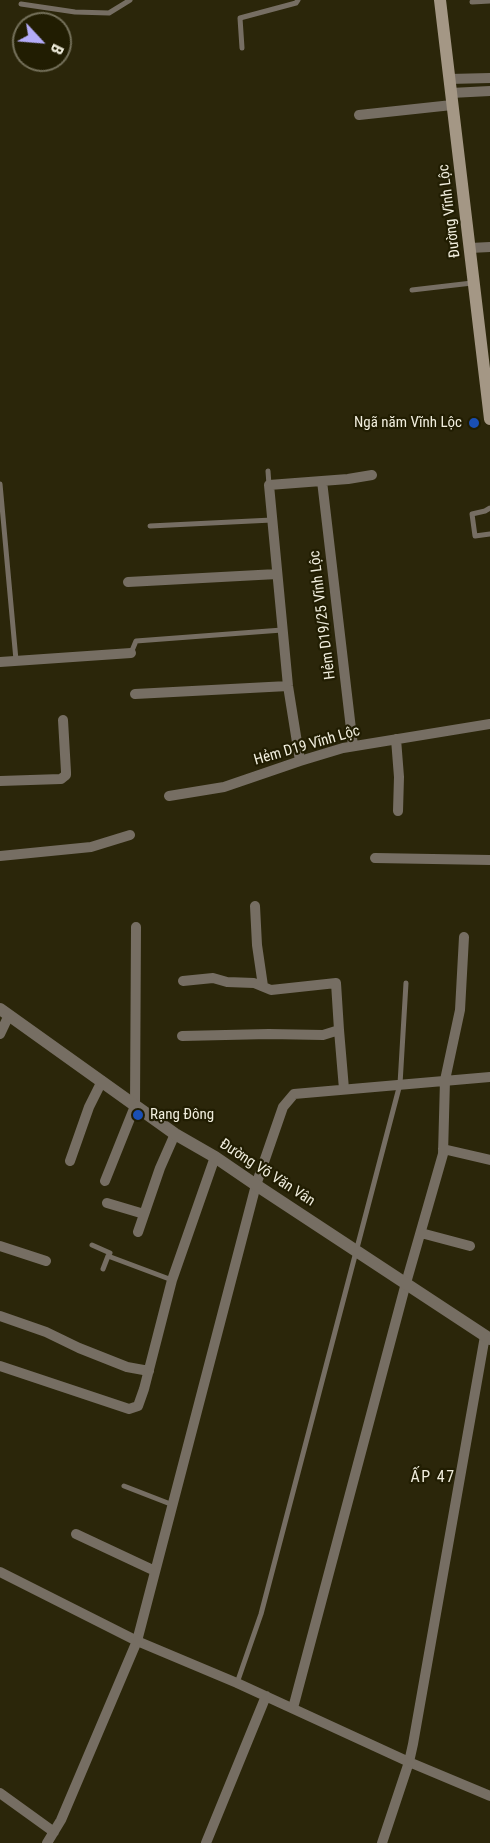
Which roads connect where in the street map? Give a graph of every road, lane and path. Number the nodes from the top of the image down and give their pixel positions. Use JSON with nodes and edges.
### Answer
{"nodes":[{"id":1,"x":130,"y":0,"type":"edge"},
{"id":2,"x":298,"y":0,"type":"edge"},
{"id":3,"x":440,"y":0,"type":"edge"},
{"id":4,"x":490,"y":1,"type":"edge"},
{"id":5,"x":472,"y":2,"type":"dead end"},
{"id":6,"x":21,"y":4,"type":"dead end"},
{"id":7,"x":242,"y":48,"type":"dead end"},
{"id":8,"x":490,"y":78,"type":"edge"},
{"id":9,"x":449,"y":79,"type":"junction"},
{"id":10,"x":490,"y":91,"type":"edge"},
{"id":11,"x":452,"y":99,"type":"junction"},
{"id":12,"x":359,"y":115,"type":"dead end"},
{"id":13,"x":490,"y":247,"type":"edge"},
{"id":14,"x":470,"y":248,"type":"junction"},
{"id":15,"x":474,"y":282,"type":"junction"},
{"id":16,"x":412,"y":290,"type":"dead end"},
{"id":17,"x":490,"y":419,"type":"edge"},
{"id":18,"x":268,"y":471,"type":"dead end"},
{"id":19,"x":372,"y":475,"type":"dead end"},
{"id":20,"x":322,"y":481,"type":"junction"},
{"id":21,"x":0,"y":484,"type":"edge"},
{"id":22,"x":269,"y":485,"type":"junction"},
{"id":23,"x":490,"y":508,"type":"edge"},
{"id":24,"x":272,"y":520,"type":"junction"},
{"id":25,"x":150,"y":526,"type":"dead end"},
{"id":26,"x":490,"y":534,"type":"edge"},
{"id":27,"x":277,"y":574,"type":"junction"},
{"id":28,"x":128,"y":582,"type":"dead end"},
{"id":29,"x":282,"y":630,"type":"junction"},
{"id":30,"x":131,"y":653,"type":"joint"},
{"id":31,"x":16,"y":660,"type":"junction"},
{"id":32,"x":0,"y":662,"type":"edge"},
{"id":33,"x":288,"y":686,"type":"junction"},
{"id":34,"x":135,"y":694,"type":"dead end"},
{"id":35,"x":63,"y":720,"type":"dead end"},
{"id":36,"x":490,"y":724,"type":"edge"},
{"id":37,"x":396,"y":739,"type":"junction"},
{"id":38,"x":353,"y":746,"type":"junction"},
{"id":39,"x":300,"y":760,"type":"junction"},
{"id":40,"x":0,"y":781,"type":"edge"},
{"id":41,"x":169,"y":796,"type":"dead end"},
{"id":42,"x":398,"y":811,"type":"dead end"},
{"id":43,"x":130,"y":835,"type":"dead end"},
{"id":44,"x":0,"y":856,"type":"edge"},
{"id":45,"x":375,"y":858,"type":"dead end"},
{"id":46,"x":490,"y":860,"type":"edge"},
{"id":47,"x":255,"y":906,"type":"dead end"},
{"id":48,"x":136,"y":927,"type":"dead end"},
{"id":49,"x":464,"y":937,"type":"dead end"},
{"id":50,"x":183,"y":981,"type":"dead end"},
{"id":51,"x":406,"y":983,"type":"dead end"},
{"id":52,"x":263,"y":986,"type":"junction"},
{"id":53,"x":5,"y":1012,"type":"edge"},
{"id":54,"x":339,"y":1030,"type":"junction"},
{"id":55,"x":0,"y":1034,"type":"edge"},
{"id":56,"x":182,"y":1036,"type":"dead end"},
{"id":57,"x":490,"y":1077,"type":"edge"},
{"id":58,"x":445,"y":1080,"type":"junction"},
{"id":59,"x":102,"y":1082,"type":"junction"},
{"id":60,"x":400,"y":1084,"type":"junction"},
{"id":61,"x":344,"y":1089,"type":"junction"},
{"id":62,"x":135,"y":1106,"type":"junction"},
{"id":63,"x":175,"y":1134,"type":"junction"},
{"id":64,"x":443,"y":1149,"type":"junction"},
{"id":65,"x":215,"y":1157,"type":"junction"},
{"id":66,"x":490,"y":1160,"type":"edge"},
{"id":67,"x":70,"y":1161,"type":"dead end"},
{"id":68,"x":105,"y":1181,"type":"dead end"},
{"id":69,"x":256,"y":1185,"type":"junction"},
{"id":70,"x":106,"y":1203,"type":"dead end"},
{"id":71,"x":144,"y":1214,"type":"junction"},
{"id":72,"x":138,"y":1232,"type":"dead end"},
{"id":73,"x":421,"y":1233,"type":"junction"},
{"id":74,"x":92,"y":1245,"type":"dead end"},
{"id":75,"x":0,"y":1246,"type":"edge"},
{"id":76,"x":470,"y":1246,"type":"dead end"},
{"id":77,"x":357,"y":1250,"type":"junction"},
{"id":78,"x":108,"y":1256,"type":"junction"},
{"id":79,"x":46,"y":1261,"type":"dead end"},
{"id":80,"x":103,"y":1269,"type":"dead end"},
{"id":81,"x":172,"y":1280,"type":"junction"},
{"id":82,"x":406,"y":1283,"type":"junction"},
{"id":83,"x":0,"y":1316,"type":"edge"},
{"id":84,"x":488,"y":1337,"type":"edge"},
{"id":85,"x":0,"y":1366,"type":"edge"},
{"id":86,"x":149,"y":1371,"type":"junction"},
{"id":87,"x":124,"y":1486,"type":"dead end"},
{"id":88,"x":173,"y":1505,"type":"junction"},
{"id":89,"x":76,"y":1534,"type":"dead end"},
{"id":90,"x":155,"y":1571,"type":"junction"},
{"id":91,"x":0,"y":1572,"type":"edge"},
{"id":92,"x":137,"y":1641,"type":"junction"},
{"id":93,"x":237,"y":1683,"type":"junction"},
{"id":94,"x":266,"y":1696,"type":"junction"},
{"id":95,"x":293,"y":1708,"type":"junction"},
{"id":96,"x":409,"y":1762,"type":"junction"},
{"id":97,"x":0,"y":1793,"type":"edge"},
{"id":98,"x":490,"y":1796,"type":"edge"},
{"id":99,"x":54,"y":1832,"type":"junction"},
{"id":100,"x":47,"y":1843,"type":"edge"},
{"id":101,"x":206,"y":1843,"type":"edge"},
{"id":102,"x":382,"y":1843,"type":"edge"}],
"edges":[{"from":1,"to":6,"type":"lane"},
{"from":2,"to":7,"type":"lane"},
{"from":3,"to":9,"type":"main road","name":"Đường Vĩnh Lộc"},
{"from":4,"to":5,"type":"lane"},
{"from":8,"to":9,"type":"street"},
{"from":9,"to":11,"type":"main road","name":"Đường Vĩnh Lộc"},
{"from":10,"to":11,"type":"street"},
{"from":11,"to":12,"type":"street"},
{"from":11,"to":14,"type":"main road","name":"Đường Vĩnh Lộc"},
{"from":13,"to":14,"type":"street"},
{"from":14,"to":15,"type":"main road","name":"Đường Vĩnh Lộc"},
{"from":15,"to":16,"type":"lane"},
{"from":15,"to":17,"type":"main road","name":"Đường Vĩnh Lộc"},
{"from":18,"to":22,"type":"lane"},
{"from":19,"to":20,"type":"street"},
{"from":20,"to":22,"type":"street"},
{"from":20,"to":38,"type":"street","name":"Hẻm D19/25 Vĩnh Lộc"},
{"from":21,"to":31,"type":"lane"},
{"from":22,"to":24,"type":"street"},
{"from":23,"to":26,"type":"lane"},
{"from":24,"to":25,"type":"lane"},
{"from":24,"to":27,"type":"street"},
{"from":27,"to":28,"type":"street"},
{"from":27,"to":29,"type":"street"},
{"from":29,"to":30,"type":"lane"},
{"from":29,"to":33,"type":"street"},
{"from":30,"to":31,"type":"street"},
{"from":31,"to":32,"type":"street"},
{"from":33,"to":34,"type":"street"},
{"from":33,"to":39,"type":"street"},
{"from":35,"to":40,"type":"street"},
{"from":36,"to":37,"type":"street","name":"Hẻm D19 Vĩnh Lộc"},
{"from":37,"to":38,"type":"street","name":"Hẻm D19 Vĩnh Lộc"},
{"from":37,"to":42,"type":"street"},
{"from":38,"to":39,"type":"street","name":"Hẻm D19 Vĩnh Lộc"},
{"from":39,"to":41,"type":"street","name":"Hẻm D19 Vĩnh Lộc"},
{"from":43,"to":44,"type":"street"},
{"from":45,"to":46,"type":"street"},
{"from":47,"to":52,"type":"street"},
{"from":48,"to":62,"type":"street"},
{"from":49,"to":58,"type":"street"},
{"from":50,"to":52,"type":"street"},
{"from":51,"to":60,"type":"lane"},
{"from":52,"to":54,"type":"street"},
{"from":53,"to":55,"type":"street"},
{"from":53,"to":59,"type":"street","name":"Đường Võ Văn Vân"},
{"from":54,"to":56,"type":"street"},
{"from":54,"to":61,"type":"street"},
{"from":57,"to":58,"type":"street"},
{"from":58,"to":60,"type":"street"},
{"from":58,"to":64,"type":"street"},
{"from":59,"to":62,"type":"street","name":"Đường Võ Văn Vân"},
{"from":59,"to":67,"type":"street"},
{"from":60,"to":61,"type":"street"},
{"from":60,"to":77,"type":"lane"},
{"from":61,"to":69,"type":"street"},
{"from":62,"to":63,"type":"street","name":"Đường Võ Văn Vân"},
{"from":62,"to":68,"type":"street"},
{"from":63,"to":65,"type":"street","name":"Đường Võ Văn Vân"},
{"from":63,"to":71,"type":"street"},
{"from":64,"to":66,"type":"street"},
{"from":64,"to":73,"type":"street"},
{"from":65,"to":69,"type":"street","name":"Đường Võ Văn Vân"},
{"from":65,"to":81,"type":"street"},
{"from":69,"to":77,"type":"street","name":"Đường Võ Văn Vân"},
{"from":69,"to":88,"type":"street"},
{"from":70,"to":71,"type":"street"},
{"from":71,"to":72,"type":"street"},
{"from":73,"to":76,"type":"street"},
{"from":73,"to":82,"type":"street"},
{"from":74,"to":78,"type":"lane"},
{"from":75,"to":79,"type":"street"},
{"from":77,"to":82,"type":"street","name":"Đường Võ Văn Vân"},
{"from":77,"to":93,"type":"lane"},
{"from":78,"to":80,"type":"lane"},
{"from":78,"to":81,"type":"lane"},
{"from":81,"to":86,"type":"street"},
{"from":82,"to":84,"type":"street","name":"Đường Võ Văn Vân"},
{"from":82,"to":95,"type":"street"},
{"from":83,"to":86,"type":"street"},
{"from":84,"to":96,"type":"street"},
{"from":85,"to":86,"type":"street"},
{"from":87,"to":88,"type":"lane"},
{"from":88,"to":90,"type":"street"},
{"from":89,"to":90,"type":"street"},
{"from":90,"to":92,"type":"street"},
{"from":91,"to":92,"type":"street"},
{"from":92,"to":93,"type":"street"},
{"from":92,"to":99,"type":"street"},
{"from":93,"to":94,"type":"street"},
{"from":94,"to":95,"type":"street"},
{"from":94,"to":101,"type":"street"},
{"from":95,"to":96,"type":"street"},
{"from":96,"to":98,"type":"street"},
{"from":96,"to":102,"type":"street"},
{"from":97,"to":99,"type":"street"},
{"from":99,"to":100,"type":"street"}]}
